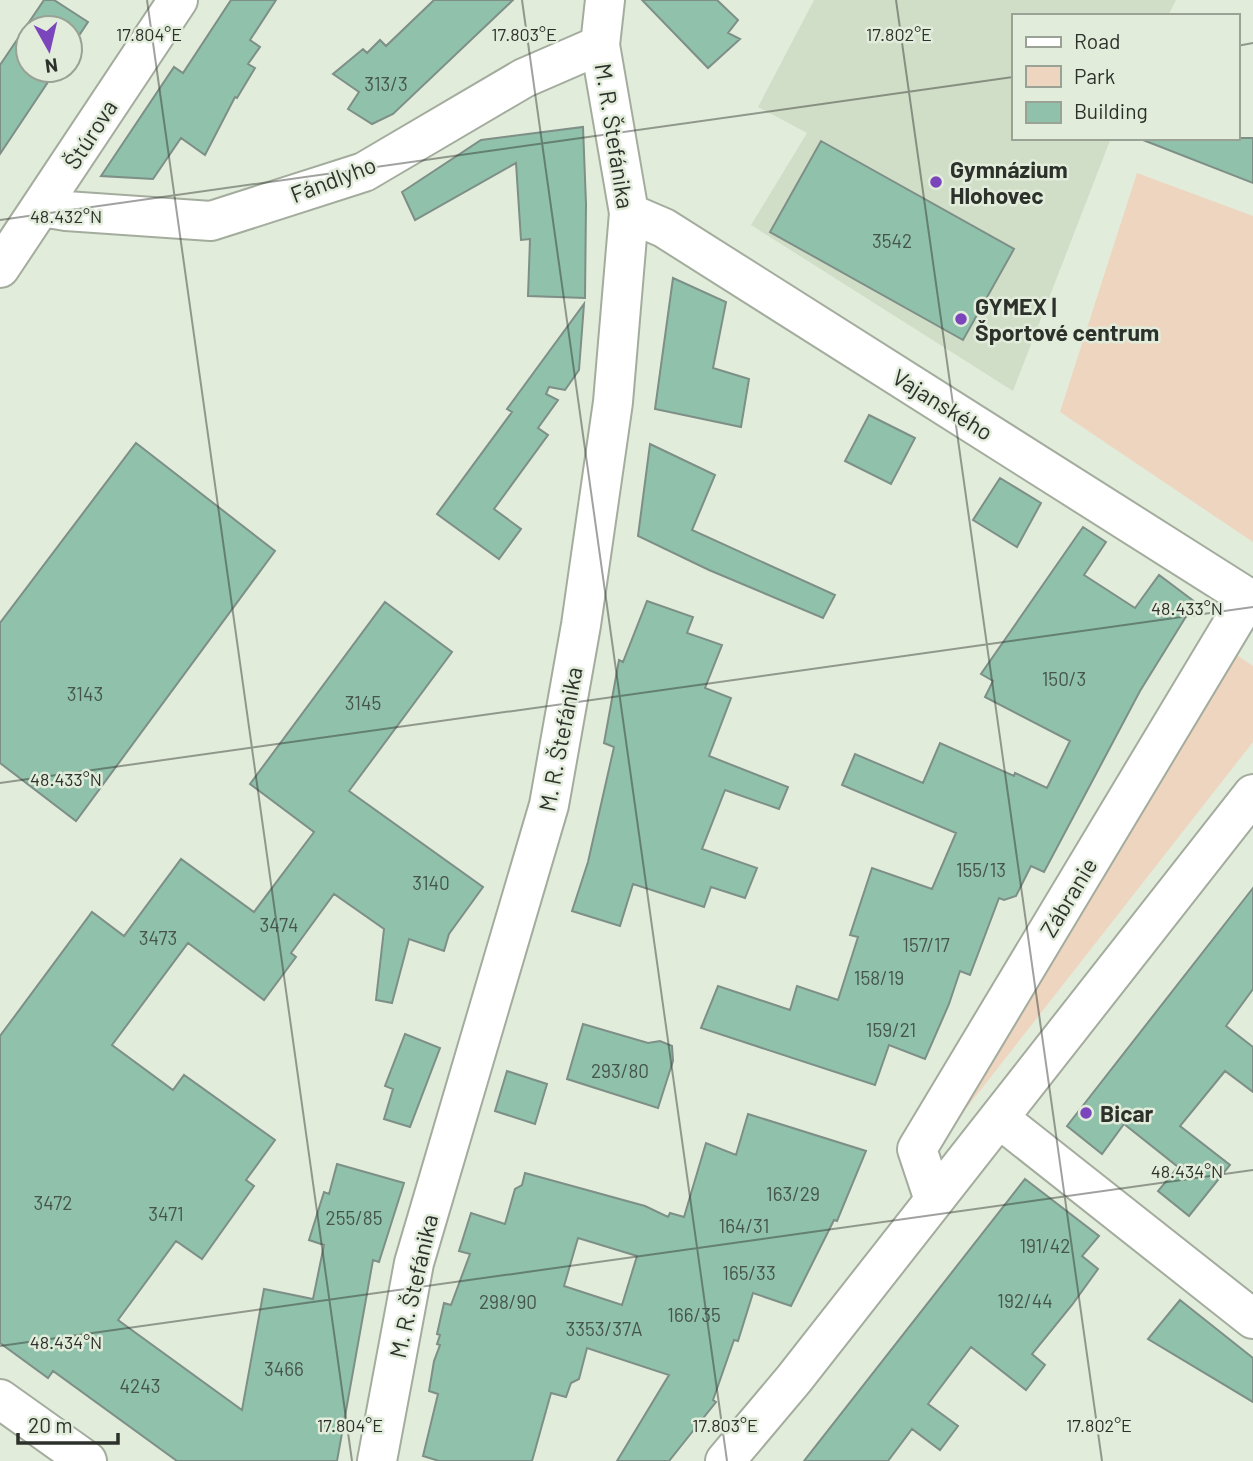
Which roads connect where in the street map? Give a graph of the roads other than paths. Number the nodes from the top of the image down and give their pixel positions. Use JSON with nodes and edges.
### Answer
{"nodes":[{"id":1,"x":178,"y":0,"type":"edge"},
{"id":2,"x":605,"y":0,"type":"edge"},
{"id":3,"x":600,"y":45,"type":"junction"},
{"id":4,"x":41,"y":208,"type":"junction"},
{"id":5,"x":629,"y":213,"type":"junction"},
{"id":6,"x":0,"y":268,"type":"edge"},
{"id":7,"x":1250,"y":599,"type":"edge"},
{"id":8,"x":1253,"y":794,"type":"edge"},
{"id":9,"x":1000,"y":1119,"type":"junction"},
{"id":10,"x":934,"y":1200,"type":"junction"},
{"id":11,"x":1253,"y":1319,"type":"edge"},
{"id":12,"x":0,"y":1399,"type":"edge"},
{"id":13,"x":87,"y":1461,"type":"edge"},
{"id":14,"x":377,"y":1461,"type":"edge"},
{"id":15,"x":725,"y":1461,"type":"edge"}],
"edges":[{"from":1,"to":4,"type":"street","name":"Štúrova"},
{"from":2,"to":3,"type":"street","name":"M. R. Štefánika"},
{"from":3,"to":4,"type":"street","name":"Fándlyho"},
{"from":3,"to":5,"type":"street","name":"M. R. Štefánika"},
{"from":4,"to":6,"type":"street","name":"Štúrova"},
{"from":5,"to":7,"type":"street","name":"Vajanského"},
{"from":5,"to":14,"type":"street","name":"M. R. Štefánika"},
{"from":7,"to":10,"type":"street","name":"Zábranie"},
{"from":8,"to":9,"type":"street"},
{"from":9,"to":10,"type":"street"},
{"from":9,"to":11,"type":"street"},
{"from":10,"to":15,"type":"street"},
{"from":12,"to":13,"type":"street"}]}
